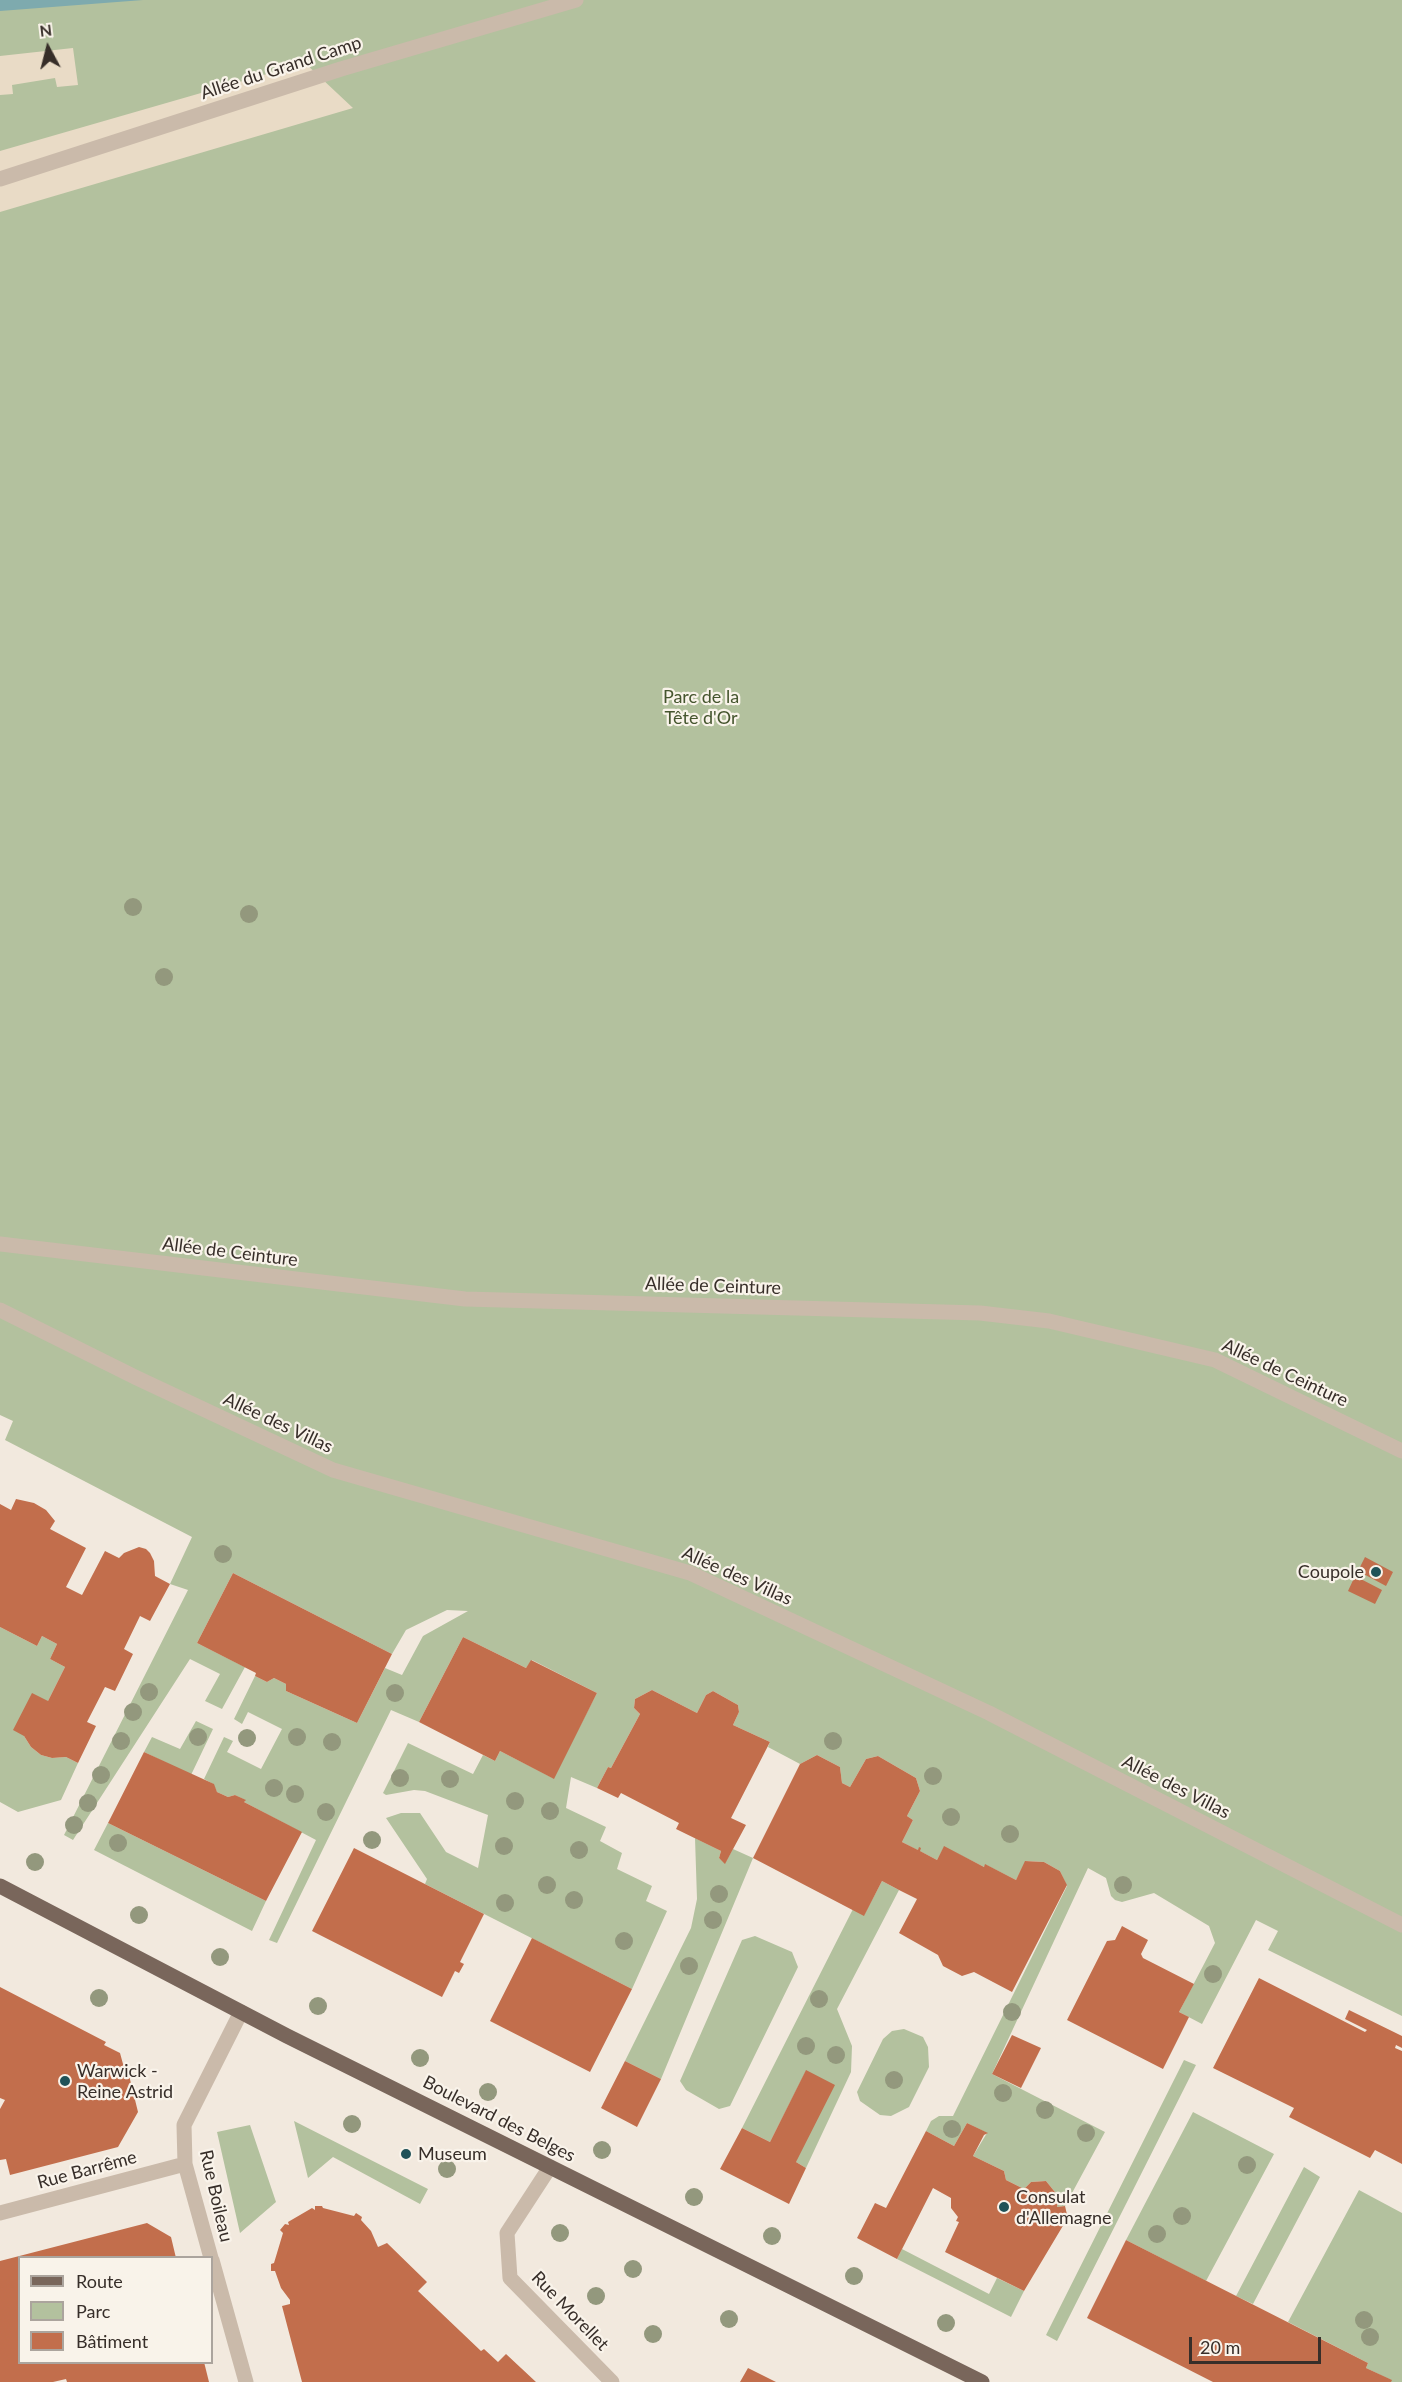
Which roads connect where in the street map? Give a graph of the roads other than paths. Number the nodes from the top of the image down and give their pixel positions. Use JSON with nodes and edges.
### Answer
{"nodes":[{"id":1,"x":576,"y":0,"type":"edge"},
{"id":2,"x":0,"y":179,"type":"edge"},
{"id":3,"x":0,"y":1244,"type":"edge"},
{"id":4,"x":0,"y":1310,"type":"edge"},
{"id":5,"x":1402,"y":1451,"type":"edge"},
{"id":6,"x":0,"y":1886,"type":"edge"},
{"id":7,"x":1402,"y":1924,"type":"edge"},
{"id":8,"x":241,"y":2012,"type":"junction"},
{"id":9,"x":185,"y":2164,"type":"junction"},
{"id":10,"x":550,"y":2167,"type":"junction"},
{"id":11,"x":0,"y":2213,"type":"edge"},
{"id":12,"x":210,"y":2256,"type":"edge"},
{"id":13,"x":213,"y":2266,"type":"edge"},
{"id":14,"x":246,"y":2382,"type":"edge"},
{"id":15,"x":612,"y":2382,"type":"edge"},
{"id":16,"x":982,"y":2382,"type":"edge"}],
"edges":[{"from":1,"to":2,"type":"street","name":"Allée du Grand Camp"},
{"from":3,"to":5,"type":"street","name":"Allée de Ceinture"},
{"from":4,"to":7,"type":"street","name":"Allée des Villas"},
{"from":6,"to":8,"type":"main road","name":"Boulevard des Belges"},
{"from":8,"to":9,"type":"street","name":"Rue Boileau"},
{"from":8,"to":10,"type":"main road","name":"Boulevard des Belges"},
{"from":9,"to":11,"type":"street","name":"Rue Barrême"},
{"from":9,"to":12,"type":"street","name":"Rue Boileau"},
{"from":10,"to":15,"type":"street","name":"Rue Morellet"},
{"from":10,"to":16,"type":"main road","name":"Boulevard des Belges"},
{"from":13,"to":14,"type":"street","name":"Rue Boileau"}]}
